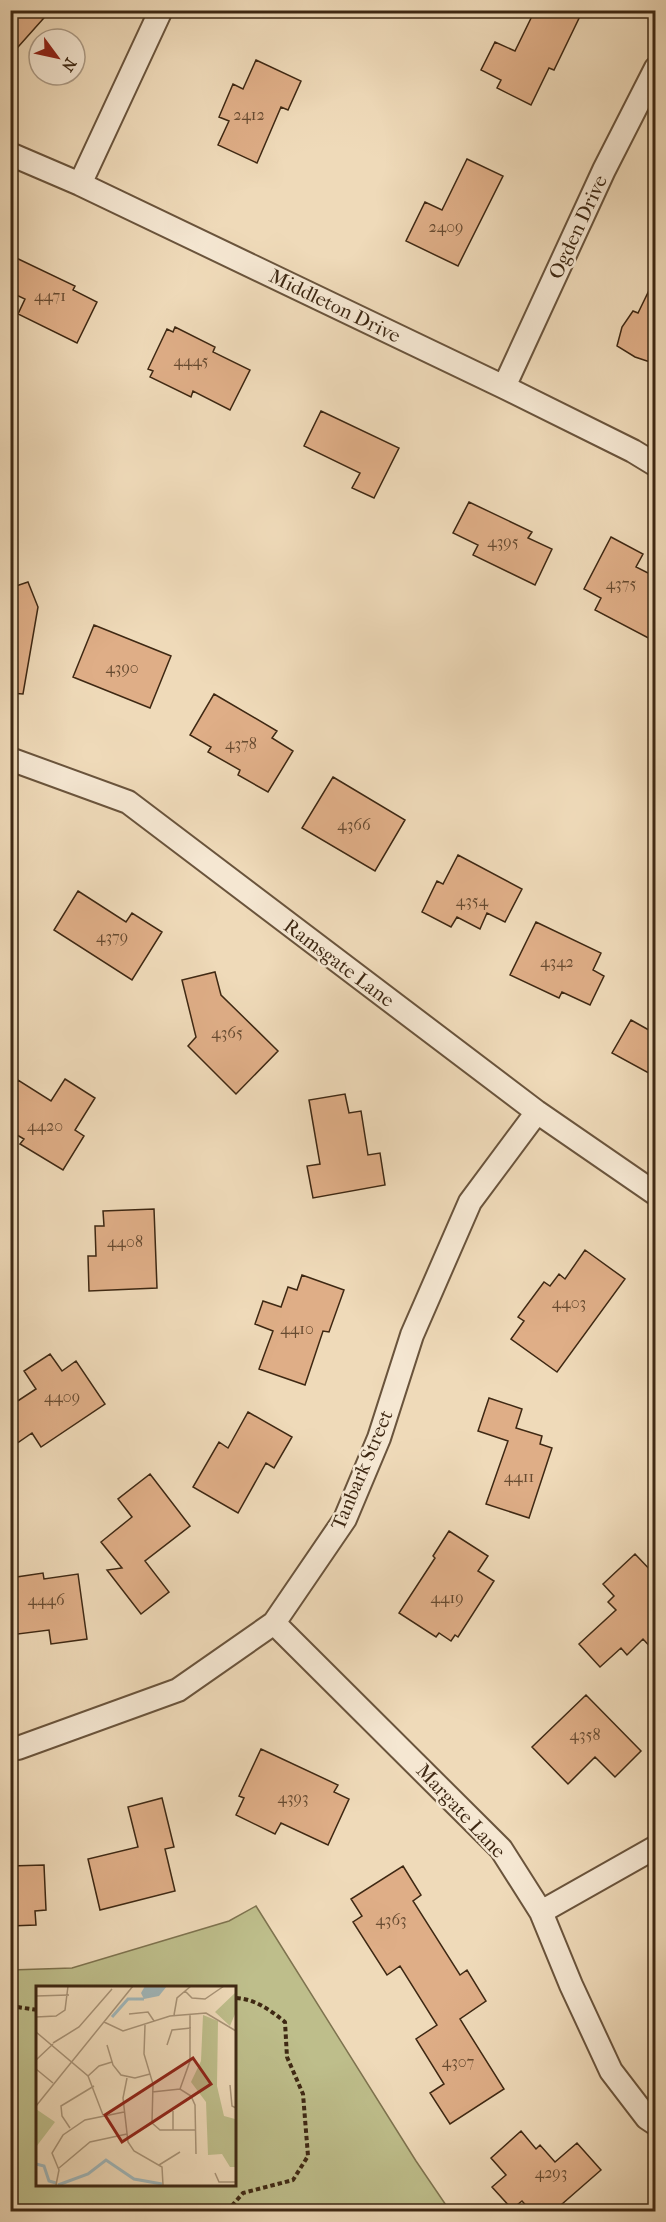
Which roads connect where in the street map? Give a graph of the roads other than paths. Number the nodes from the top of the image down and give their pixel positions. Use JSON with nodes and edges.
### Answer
{"nodes":[{"id":1,"x":161,"y":10,"type":"edge"},
{"id":2,"x":656,"y":68,"type":"edge"},
{"id":3,"x":10,"y":154,"type":"edge"},
{"id":4,"x":80,"y":184,"type":"junction"},
{"id":5,"x":504,"y":387,"type":"junction"},
{"id":6,"x":656,"y":465,"type":"edge"},
{"id":7,"x":10,"y":759,"type":"edge"},
{"id":8,"x":537,"y":1112,"type":"junction"},
{"id":9,"x":656,"y":1194,"type":"edge"},
{"id":10,"x":274,"y":1623,"type":"junction"},
{"id":11,"x":10,"y":1748,"type":"edge"},
{"id":12,"x":656,"y":1847,"type":"edge"},
{"id":13,"x":541,"y":1912,"type":"junction"},
{"id":14,"x":656,"y":2124,"type":"edge"}],
"edges":[{"from":1,"to":4,"type":"street"},
{"from":2,"to":5,"type":"street","name":"Ogden Drive"},
{"from":3,"to":4,"type":"street","name":"Middleton Drive"},
{"from":4,"to":5,"type":"street","name":"Middleton Drive"},
{"from":5,"to":6,"type":"street","name":"Middleton Drive"},
{"from":7,"to":8,"type":"street","name":"Ramsgate Lane"},
{"from":8,"to":9,"type":"street","name":"Ramsgate Lane"},
{"from":8,"to":10,"type":"street","name":"Tanbark Street"},
{"from":10,"to":11,"type":"street","name":"Tanbark Street"},
{"from":10,"to":13,"type":"street","name":"Margate Lane"},
{"from":12,"to":13,"type":"street"},
{"from":13,"to":14,"type":"street","name":"Margate Lane"}]}
